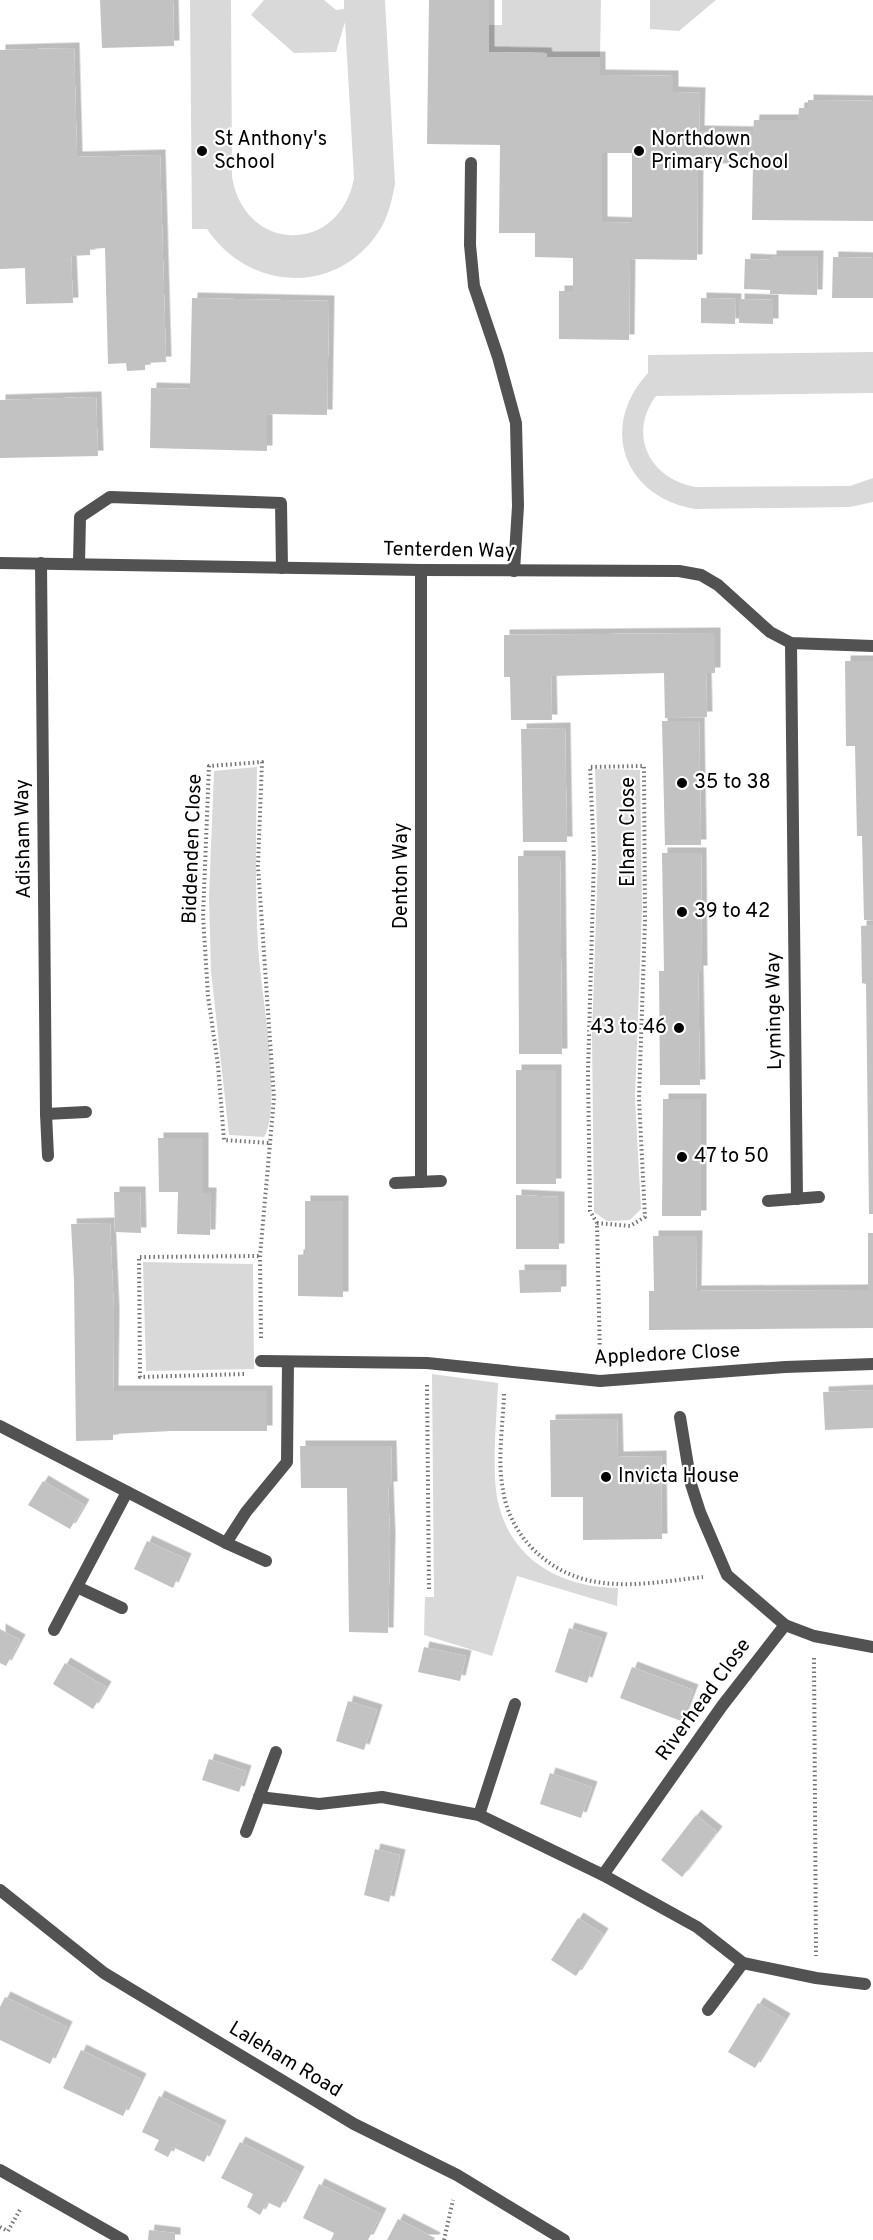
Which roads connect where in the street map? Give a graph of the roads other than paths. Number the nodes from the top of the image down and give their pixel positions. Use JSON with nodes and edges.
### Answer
{"nodes":[{"id":1,"x":471,"y":163,"type":"dead end"},
{"id":2,"x":0,"y":563,"type":"edge"},
{"id":3,"x":41,"y":564,"type":"junction"},
{"id":4,"x":79,"y":564,"type":"junction"},
{"id":5,"x":282,"y":568,"type":"junction"},
{"id":6,"x":422,"y":570,"type":"junction"},
{"id":7,"x":514,"y":571,"type":"junction"},
{"id":8,"x":791,"y":643,"type":"junction"},
{"id":9,"x":873,"y":646,"type":"edge"},
{"id":10,"x":86,"y":1112,"type":"dead end"},
{"id":11,"x":46,"y":1114,"type":"junction"},
{"id":12,"x":48,"y":1156,"type":"dead end"},
{"id":13,"x":441,"y":1181,"type":"dead end"},
{"id":14,"x":421,"y":1182,"type":"junction"},
{"id":15,"x":395,"y":1183,"type":"dead end"},
{"id":16,"x":819,"y":1197,"type":"dead end"},
{"id":17,"x":797,"y":1199,"type":"junction"},
{"id":18,"x":768,"y":1201,"type":"dead end"},
{"id":19,"x":288,"y":1362,"type":"junction"},
{"id":20,"x":873,"y":1364,"type":"edge"},
{"id":21,"x":261,"y":1368,"type":"road end"},
{"id":22,"x":680,"y":1417,"type":"dead end"},
{"id":23,"x":0,"y":1426,"type":"edge"},
{"id":24,"x":127,"y":1492,"type":"junction"},
{"id":25,"x":226,"y":1543,"type":"junction"},
{"id":26,"x":266,"y":1561,"type":"dead end"},
{"id":27,"x":77,"y":1587,"type":"junction"},
{"id":28,"x":122,"y":1608,"type":"dead end"},
{"id":29,"x":785,"y":1624,"type":"junction"},
{"id":30,"x":54,"y":1630,"type":"dead end"},
{"id":31,"x":873,"y":1647,"type":"edge"},
{"id":32,"x":515,"y":1704,"type":"dead end"},
{"id":33,"x":276,"y":1752,"type":"dead end"},
{"id":34,"x":259,"y":1797,"type":"junction"},
{"id":35,"x":479,"y":1815,"type":"junction"},
{"id":36,"x":246,"y":1833,"type":"dead end"},
{"id":37,"x":603,"y":1875,"type":"junction"},
{"id":38,"x":0,"y":1890,"type":"edge"},
{"id":39,"x":744,"y":1963,"type":"junction"},
{"id":40,"x":866,"y":1984,"type":"dead end"},
{"id":41,"x":708,"y":2010,"type":"dead end"},
{"id":42,"x":0,"y":2170,"type":"edge"},
{"id":43,"x":123,"y":2240,"type":"edge"},
{"id":44,"x":564,"y":2240,"type":"edge"}],
"edges":[{"from":1,"to":7,"type":"street"},
{"from":2,"to":3,"type":"street","name":"Tenterden Way"},
{"from":3,"to":4,"type":"street","name":"Tenterden Way"},
{"from":3,"to":11,"type":"street","name":"Adisham Way"},
{"from":4,"to":5,"type":"street","name":"Tenterden Way"},
{"from":4,"to":5,"type":"street"},
{"from":5,"to":6,"type":"street","name":"Tenterden Way"},
{"from":6,"to":7,"type":"street","name":"Tenterden Way"},
{"from":6,"to":14,"type":"street","name":"Denton Way"},
{"from":7,"to":8,"type":"street","name":"Tenterden Way"},
{"from":8,"to":9,"type":"street","name":"Tenterden Way"},
{"from":8,"to":17,"type":"street","name":"Lyminge Way"},
{"from":10,"to":11,"type":"street"},
{"from":11,"to":12,"type":"street","name":"Adisham Way"},
{"from":13,"to":14,"type":"street"},
{"from":14,"to":15,"type":"street"},
{"from":16,"to":17,"type":"street"},
{"from":17,"to":18,"type":"street"},
{"from":19,"to":20,"type":"street","name":"Appledore Close"},
{"from":19,"to":21,"type":"street","name":"Appledore Close"},
{"from":19,"to":25,"type":"street"},
{"from":22,"to":29,"type":"street"},
{"from":23,"to":24,"type":"street"},
{"from":24,"to":25,"type":"street"},
{"from":24,"to":27,"type":"street"},
{"from":25,"to":26,"type":"street"},
{"from":27,"to":28,"type":"street"},
{"from":27,"to":30,"type":"street"},
{"from":29,"to":31,"type":"street"},
{"from":29,"to":37,"type":"street","name":"Riverhead Close"},
{"from":32,"to":35,"type":"street"},
{"from":33,"to":34,"type":"street"},
{"from":34,"to":35,"type":"street"},
{"from":34,"to":36,"type":"street"},
{"from":35,"to":37,"type":"street"},
{"from":37,"to":39,"type":"street"},
{"from":38,"to":44,"type":"street","name":"Laleham Road"},
{"from":39,"to":40,"type":"street"},
{"from":39,"to":41,"type":"street"},
{"from":42,"to":43,"type":"street"}]}
